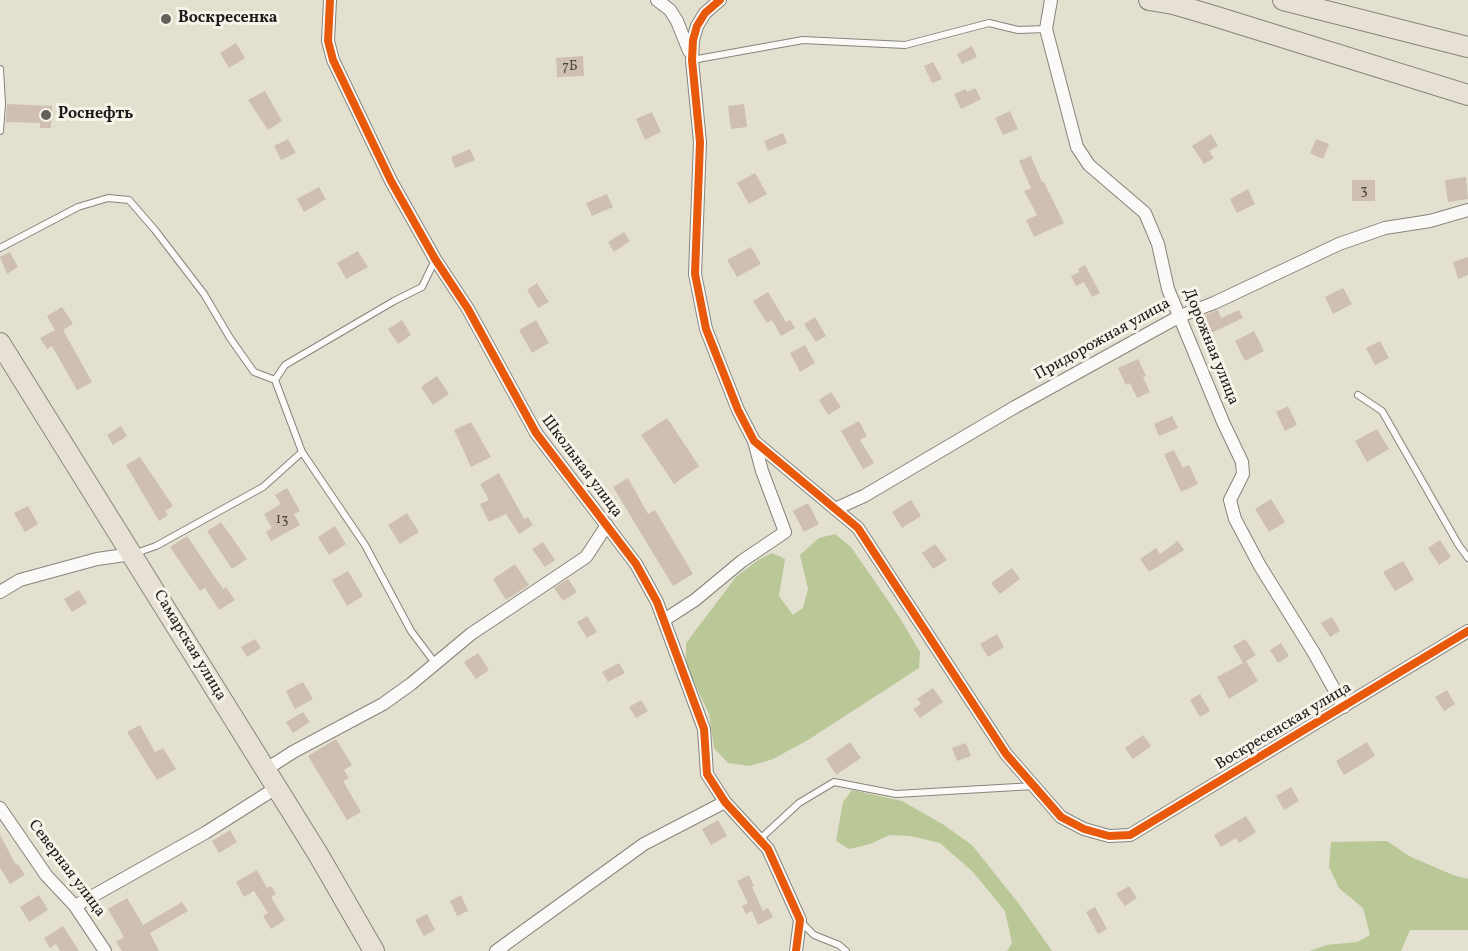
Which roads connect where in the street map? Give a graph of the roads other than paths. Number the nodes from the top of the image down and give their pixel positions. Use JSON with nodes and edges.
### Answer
{"nodes":[{"id":1,"x":330,"y":0,"type":"edge"},
{"id":2,"x":657,"y":0,"type":"edge"},
{"id":3,"x":720,"y":0,"type":"edge"},
{"id":4,"x":1051,"y":0,"type":"edge"},
{"id":5,"x":1149,"y":0,"type":"edge"},
{"id":6,"x":1283,"y":0,"type":"edge"},
{"id":7,"x":1046,"y":29,"type":"junction"},
{"id":8,"x":1468,"y":47,"type":"edge"},
{"id":9,"x":692,"y":60,"type":"junction"},
{"id":10,"x":0,"y":69,"type":"edge"},
{"id":11,"x":1468,"y":95,"type":"edge"},
{"id":12,"x":0,"y":131,"type":"edge"},
{"id":13,"x":1468,"y":210,"type":"edge"},
{"id":14,"x":0,"y":248,"type":"edge"},
{"id":15,"x":435,"y":259,"type":"junction"},
{"id":16,"x":1180,"y":316,"type":"junction"},
{"id":17,"x":0,"y":343,"type":"edge"},
{"id":18,"x":275,"y":381,"type":"junction"},
{"id":19,"x":1358,"y":395,"type":"dead end"},
{"id":20,"x":754,"y":441,"type":"junction"},
{"id":21,"x":302,"y":452,"type":"junction"},
{"id":22,"x":835,"y":509,"type":"junction"},
{"id":23,"x":607,"y":525,"type":"junction"},
{"id":24,"x":132,"y":554,"type":"junction"},
{"id":25,"x":1468,"y":558,"type":"edge"},
{"id":26,"x":0,"y":592,"type":"edge"},
{"id":27,"x":663,"y":620,"type":"junction"},
{"id":28,"x":1468,"y":631,"type":"edge"},
{"id":29,"x":435,"y":663,"type":"junction"},
{"id":30,"x":1344,"y":707,"type":"junction"},
{"id":31,"x":265,"y":770,"type":"junction"},
{"id":32,"x":1034,"y":786,"type":"junction"},
{"id":33,"x":276,"y":788,"type":"junction"},
{"id":34,"x":725,"y":802,"type":"junction"},
{"id":35,"x":0,"y":808,"type":"edge"},
{"id":36,"x":760,"y":840,"type":"junction"},
{"id":37,"x":75,"y":906,"type":"junction"},
{"id":38,"x":800,"y":920,"type":"junction"},
{"id":39,"x":105,"y":951,"type":"edge"},
{"id":40,"x":374,"y":951,"type":"edge"},
{"id":41,"x":496,"y":951,"type":"edge"},
{"id":42,"x":796,"y":951,"type":"edge"},
{"id":43,"x":846,"y":951,"type":"edge"}],
"edges":[{"from":1,"to":15,"type":"street","name":"Школьная улица"},
{"from":2,"to":9,"type":"street"},
{"from":3,"to":9,"type":"street"},
{"from":4,"to":7,"type":"street","name":"Дорожная улица"},
{"from":5,"to":11,"type":"main road"},
{"from":6,"to":8,"type":"main road"},
{"from":7,"to":9,"type":"lane"},
{"from":7,"to":16,"type":"street","name":"Дорожная улица"},
{"from":9,"to":20,"type":"street"},
{"from":10,"to":12,"type":"lane"},
{"from":13,"to":16,"type":"street","name":"Придорожная улица"},
{"from":14,"to":18,"type":"lane"},
{"from":15,"to":18,"type":"lane"},
{"from":15,"to":23,"type":"street","name":"Школьная улица"},
{"from":16,"to":22,"type":"street","name":"Придорожная улица"},
{"from":16,"to":30,"type":"street","name":"Дорожная улица"},
{"from":17,"to":24,"type":"main road","name":"Самарская улица"},
{"from":18,"to":21,"type":"lane"},
{"from":19,"to":25,"type":"lane"},
{"from":20,"to":22,"type":"street"},
{"from":20,"to":27,"type":"street"},
{"from":21,"to":24,"type":"lane"},
{"from":21,"to":29,"type":"lane"},
{"from":22,"to":32,"type":"street"},
{"from":23,"to":27,"type":"street","name":"Школьная улица"},
{"from":23,"to":29,"type":"street"},
{"from":24,"to":26,"type":"street"},
{"from":24,"to":31,"type":"main road","name":"Самарская улица"},
{"from":27,"to":34,"type":"street","name":"Школьная улица"},
{"from":28,"to":30,"type":"street","name":"Воскресенская улица"},
{"from":29,"to":31,"type":"street"},
{"from":30,"to":32,"type":"street","name":"Воскресенская улица"},
{"from":31,"to":33,"type":"main road","name":"Самарская улица"},
{"from":32,"to":36,"type":"lane"},
{"from":33,"to":37,"type":"street"},
{"from":33,"to":40,"type":"main road","name":"Самарская улица"},
{"from":34,"to":36,"type":"street","name":"Школьная улица"},
{"from":34,"to":41,"type":"street"},
{"from":35,"to":37,"type":"street","name":"Северная улица"},
{"from":36,"to":38,"type":"street","name":"Школьная улица"},
{"from":37,"to":39,"type":"street","name":"Северная улица"},
{"from":38,"to":42,"type":"street"},
{"from":38,"to":43,"type":"lane"}]}
